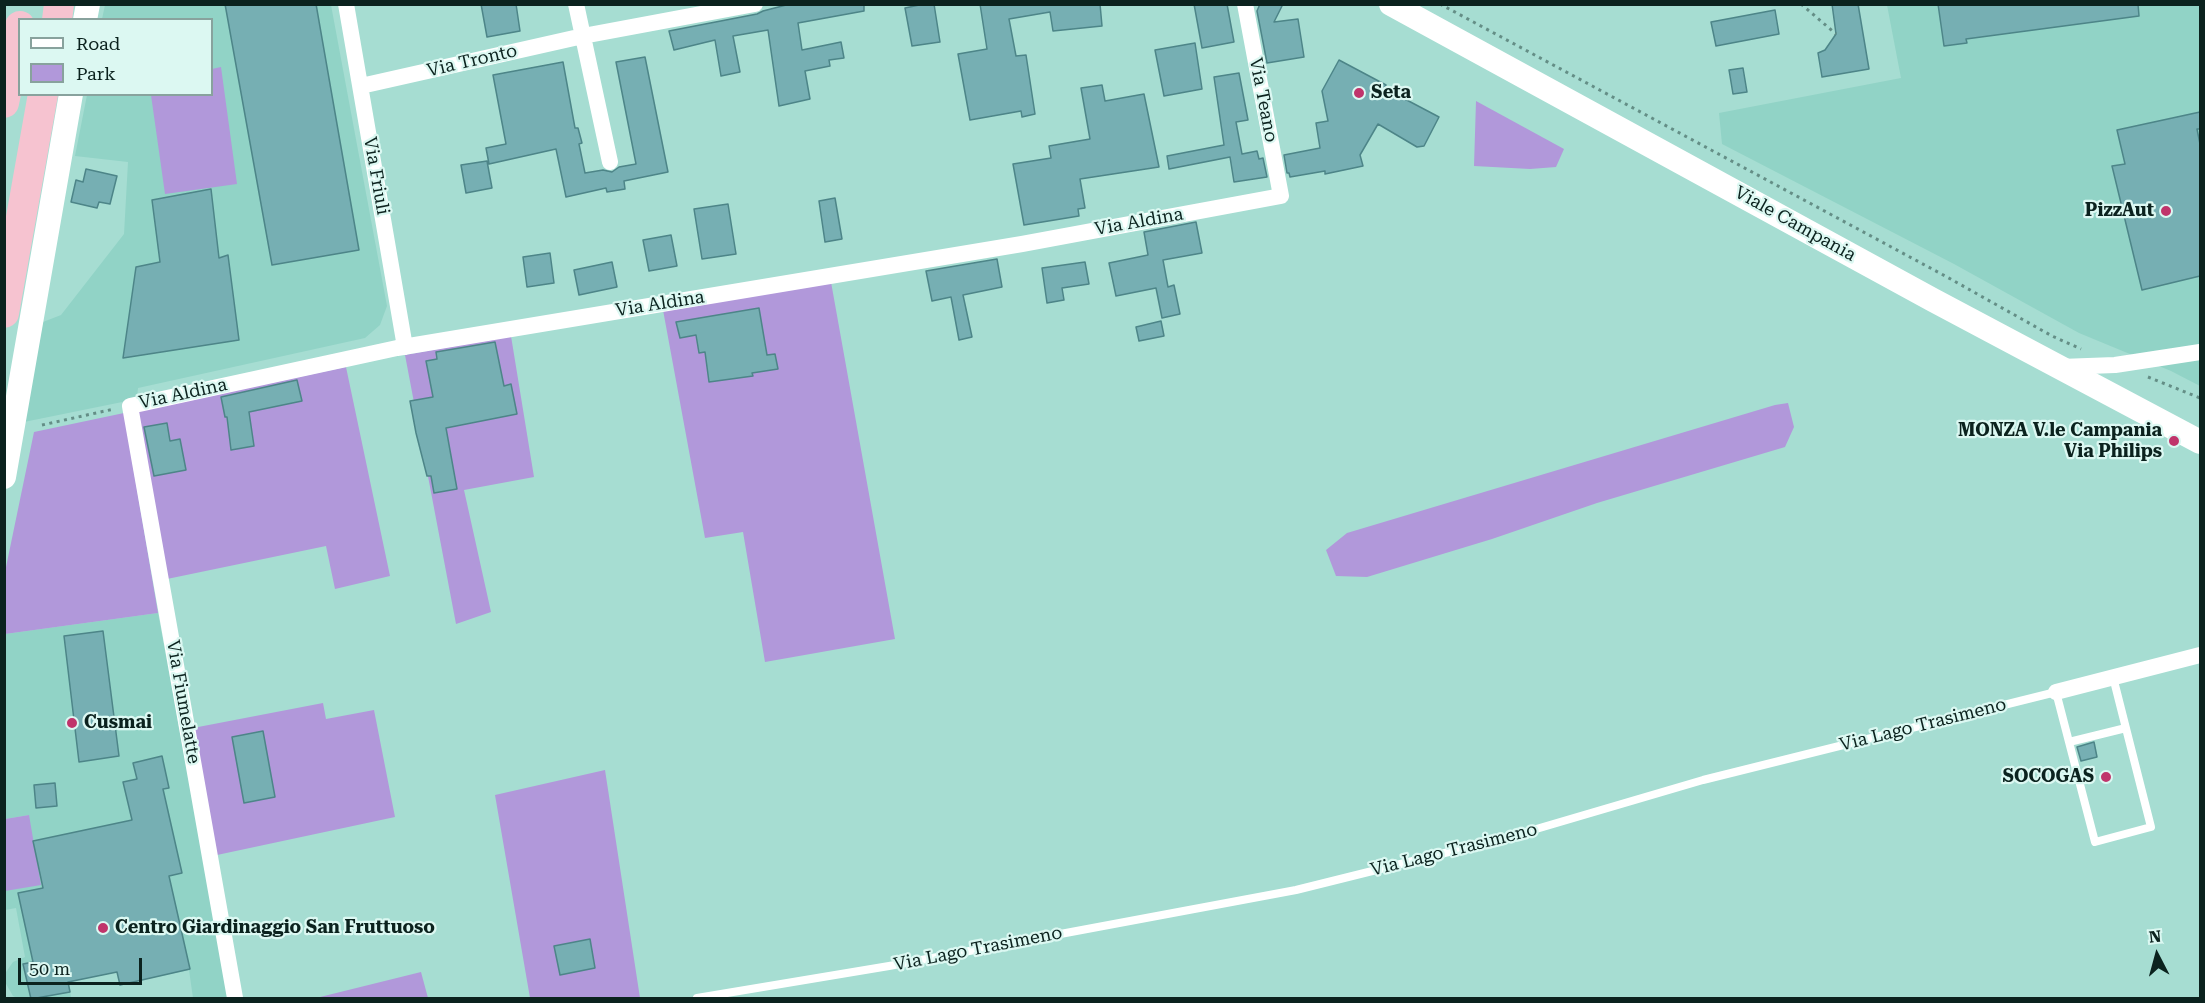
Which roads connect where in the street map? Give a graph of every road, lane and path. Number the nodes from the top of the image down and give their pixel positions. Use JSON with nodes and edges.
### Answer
{"nodes":[{"id":1,"x":346,"y":4,"type":"edge"},
{"id":2,"x":576,"y":4,"type":"edge"},
{"id":3,"x":755,"y":4,"type":"edge"},
{"id":4,"x":1245,"y":4,"type":"edge"},
{"id":5,"x":1391,"y":4,"type":"edge"},
{"id":6,"x":1440,"y":4,"type":"edge"},
{"id":7,"x":1801,"y":4,"type":"edge"},
{"id":8,"x":1836,"y":34,"type":"dead end"},
{"id":9,"x":18,"y":36,"type":"edge"},
{"id":10,"x":583,"y":36,"type":"junction"},
{"id":11,"x":361,"y":86,"type":"junction"},
{"id":12,"x":43,"y":96,"type":"edge"},
{"id":13,"x":71,"y":96,"type":"edge"},
{"id":14,"x":4,"y":103,"type":"edge"},
{"id":15,"x":610,"y":162,"type":"dead end"},
{"id":16,"x":1281,"y":196,"type":"joint"},
{"id":17,"x":4,"y":313,"type":"edge"},
{"id":18,"x":405,"y":347,"type":"junction"},
{"id":19,"x":2084,"y":350,"type":"dead end"},
{"id":20,"x":2200,"y":352,"type":"edge"},
{"id":21,"x":2060,"y":367,"type":"junction"},
{"id":22,"x":2148,"y":377,"type":"dead end"},
{"id":23,"x":2200,"y":398,"type":"edge"},
{"id":24,"x":130,"y":406,"type":"junction"},
{"id":25,"x":42,"y":425,"type":"dead end"},
{"id":26,"x":2200,"y":442,"type":"edge"},
{"id":27,"x":4,"y":477,"type":"edge"},
{"id":28,"x":2200,"y":655,"type":"edge"},
{"id":29,"x":2113,"y":677,"type":"junction"},
{"id":30,"x":2056,"y":692,"type":"junction"},
{"id":31,"x":2126,"y":728,"type":"junction"},
{"id":32,"x":2069,"y":742,"type":"junction"},
{"id":33,"x":236,"y":999,"type":"edge"},
{"id":34,"x":697,"y":999,"type":"edge"}],
"edges":[{"from":1,"to":11,"type":"street","name":"Via Friuli"},
{"from":2,"to":10,"type":"street"},
{"from":3,"to":10,"type":"street","name":"Via Tronto"},
{"from":4,"to":16,"type":"street","name":"Via Teano"},
{"from":5,"to":21,"type":"street","name":"Viale Campania"},
{"from":6,"to":19,"type":"path"},
{"from":7,"to":8,"type":"path"},
{"from":9,"to":14,"type":"highway"},
{"from":10,"to":11,"type":"street","name":"Via Tronto"},
{"from":10,"to":15,"type":"street"},
{"from":11,"to":18,"type":"street","name":"Via Friuli"},
{"from":12,"to":17,"type":"highway"},
{"from":13,"to":27,"type":"street"},
{"from":16,"to":18,"type":"street","name":"Via Aldina"},
{"from":18,"to":24,"type":"street","name":"Via Aldina"},
{"from":20,"to":21,"type":"street"},
{"from":21,"to":26,"type":"street","name":"Viale Campania"},
{"from":22,"to":23,"type":"path"},
{"from":24,"to":25,"type":"path","name":"Via Aldina"},
{"from":24,"to":33,"type":"street","name":"Via Fiumelatte"},
{"from":28,"to":29,"type":"street","name":"Via Lago Trasimeno"},
{"from":29,"to":30,"type":"street","name":"Via Lago Trasimeno"},
{"from":29,"to":31,"type":"lane"},
{"from":30,"to":32,"type":"lane"},
{"from":30,"to":34,"type":"lane","name":"Via Lago Trasimeno"},
{"from":31,"to":32,"type":"lane"},
{"from":31,"to":32,"type":"lane"}]}
